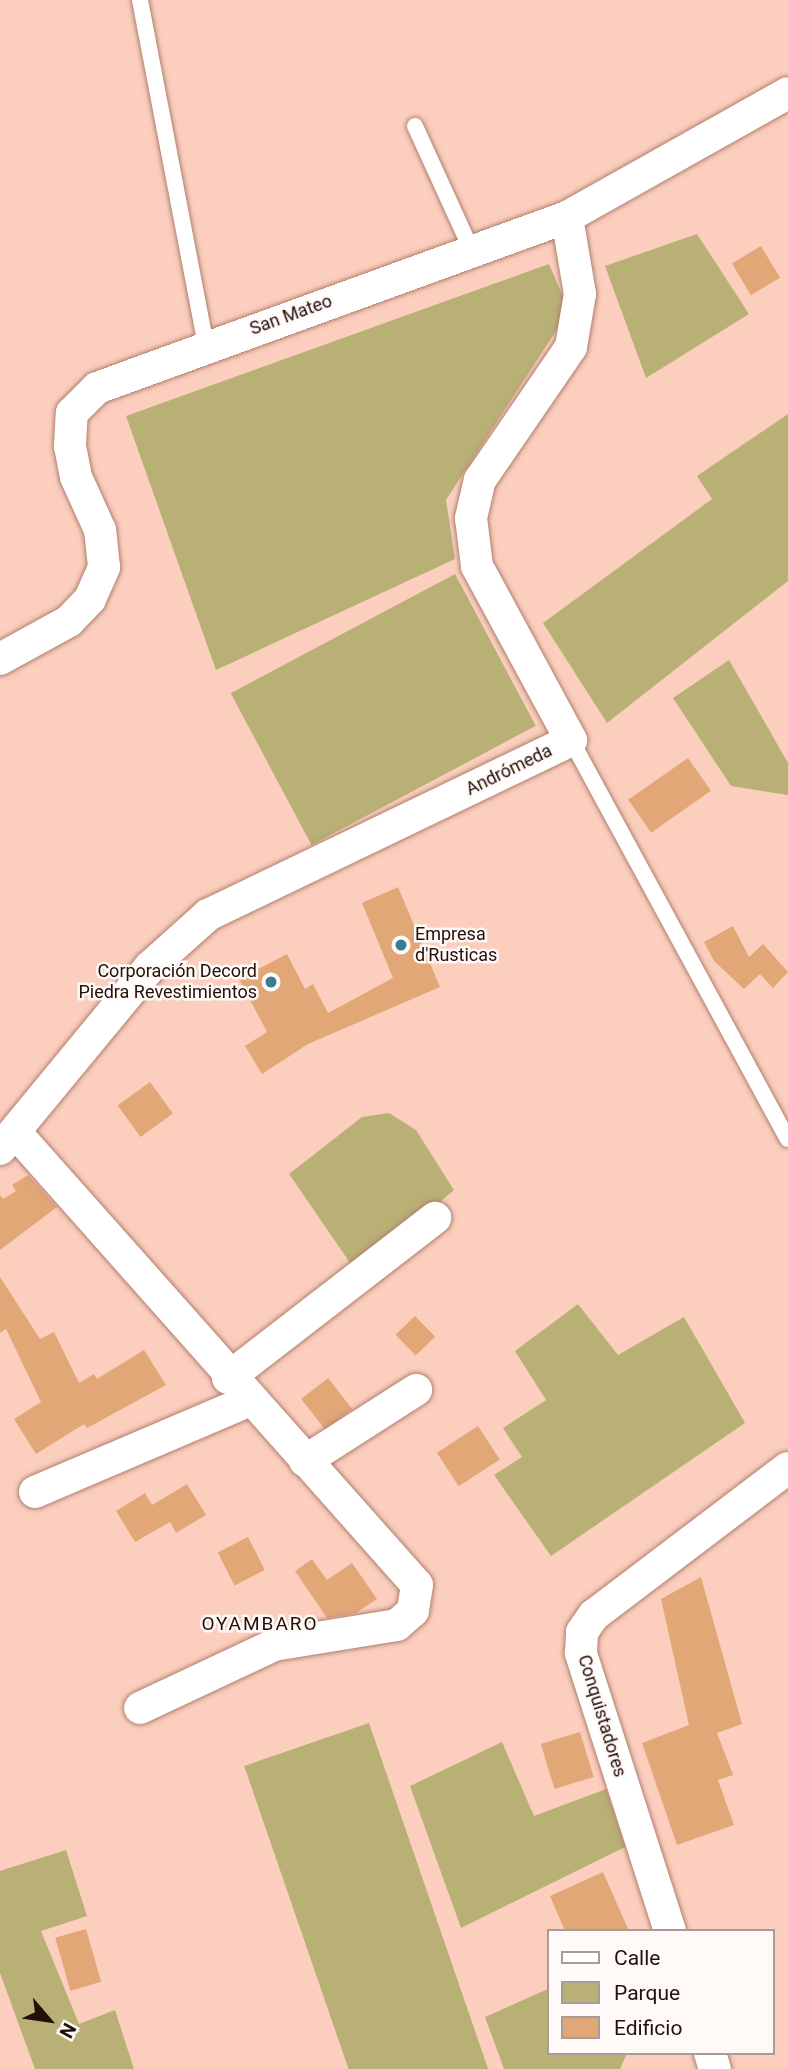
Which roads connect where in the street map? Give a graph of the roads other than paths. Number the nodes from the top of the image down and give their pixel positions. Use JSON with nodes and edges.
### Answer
{"nodes":[{"id":1,"x":140,"y":0,"type":"edge"},
{"id":2,"x":788,"y":93,"type":"edge"},
{"id":3,"x":415,"y":126,"type":"dead end"},
{"id":4,"x":567,"y":217,"type":"junction"},
{"id":5,"x":472,"y":251,"type":"junction"},
{"id":6,"x":206,"y":346,"type":"junction"},
{"id":7,"x":0,"y":659,"type":"edge"},
{"id":8,"x":571,"y":740,"type":"junction"},
{"id":9,"x":788,"y":1139,"type":"edge"},
{"id":10,"x":8,"y":1141,"type":"edge"},
{"id":11,"x":435,"y":1218,"type":"dead end"},
{"id":12,"x":238,"y":1389,"type":"junction"},
{"id":13,"x":416,"y":1390,"type":"dead end"},
{"id":14,"x":305,"y":1461,"type":"junction"},
{"id":15,"x":788,"y":1468,"type":"edge"},
{"id":16,"x":35,"y":1492,"type":"dead end"},
{"id":17,"x":140,"y":1708,"type":"dead end"},
{"id":18,"x":669,"y":1929,"type":"edge"}],
"edges":[{"from":1,"to":6,"type":"lane"},
{"from":2,"to":4,"type":"street","name":"San Mateo"},
{"from":3,"to":5,"type":"lane"},
{"from":4,"to":5,"type":"street","name":"San Mateo"},
{"from":4,"to":8,"type":"street","name":"Andrómeda"},
{"from":5,"to":6,"type":"street","name":"San Mateo"},
{"from":6,"to":7,"type":"street","name":"San Mateo"},
{"from":8,"to":9,"type":"lane"},
{"from":8,"to":10,"type":"street","name":"Andrómeda"},
{"from":10,"to":12,"type":"street"},
{"from":11,"to":12,"type":"street"},
{"from":12,"to":14,"type":"street"},
{"from":12,"to":16,"type":"street"},
{"from":13,"to":14,"type":"street"},
{"from":14,"to":17,"type":"street"},
{"from":15,"to":18,"type":"street","name":"Conquistadores"}]}
